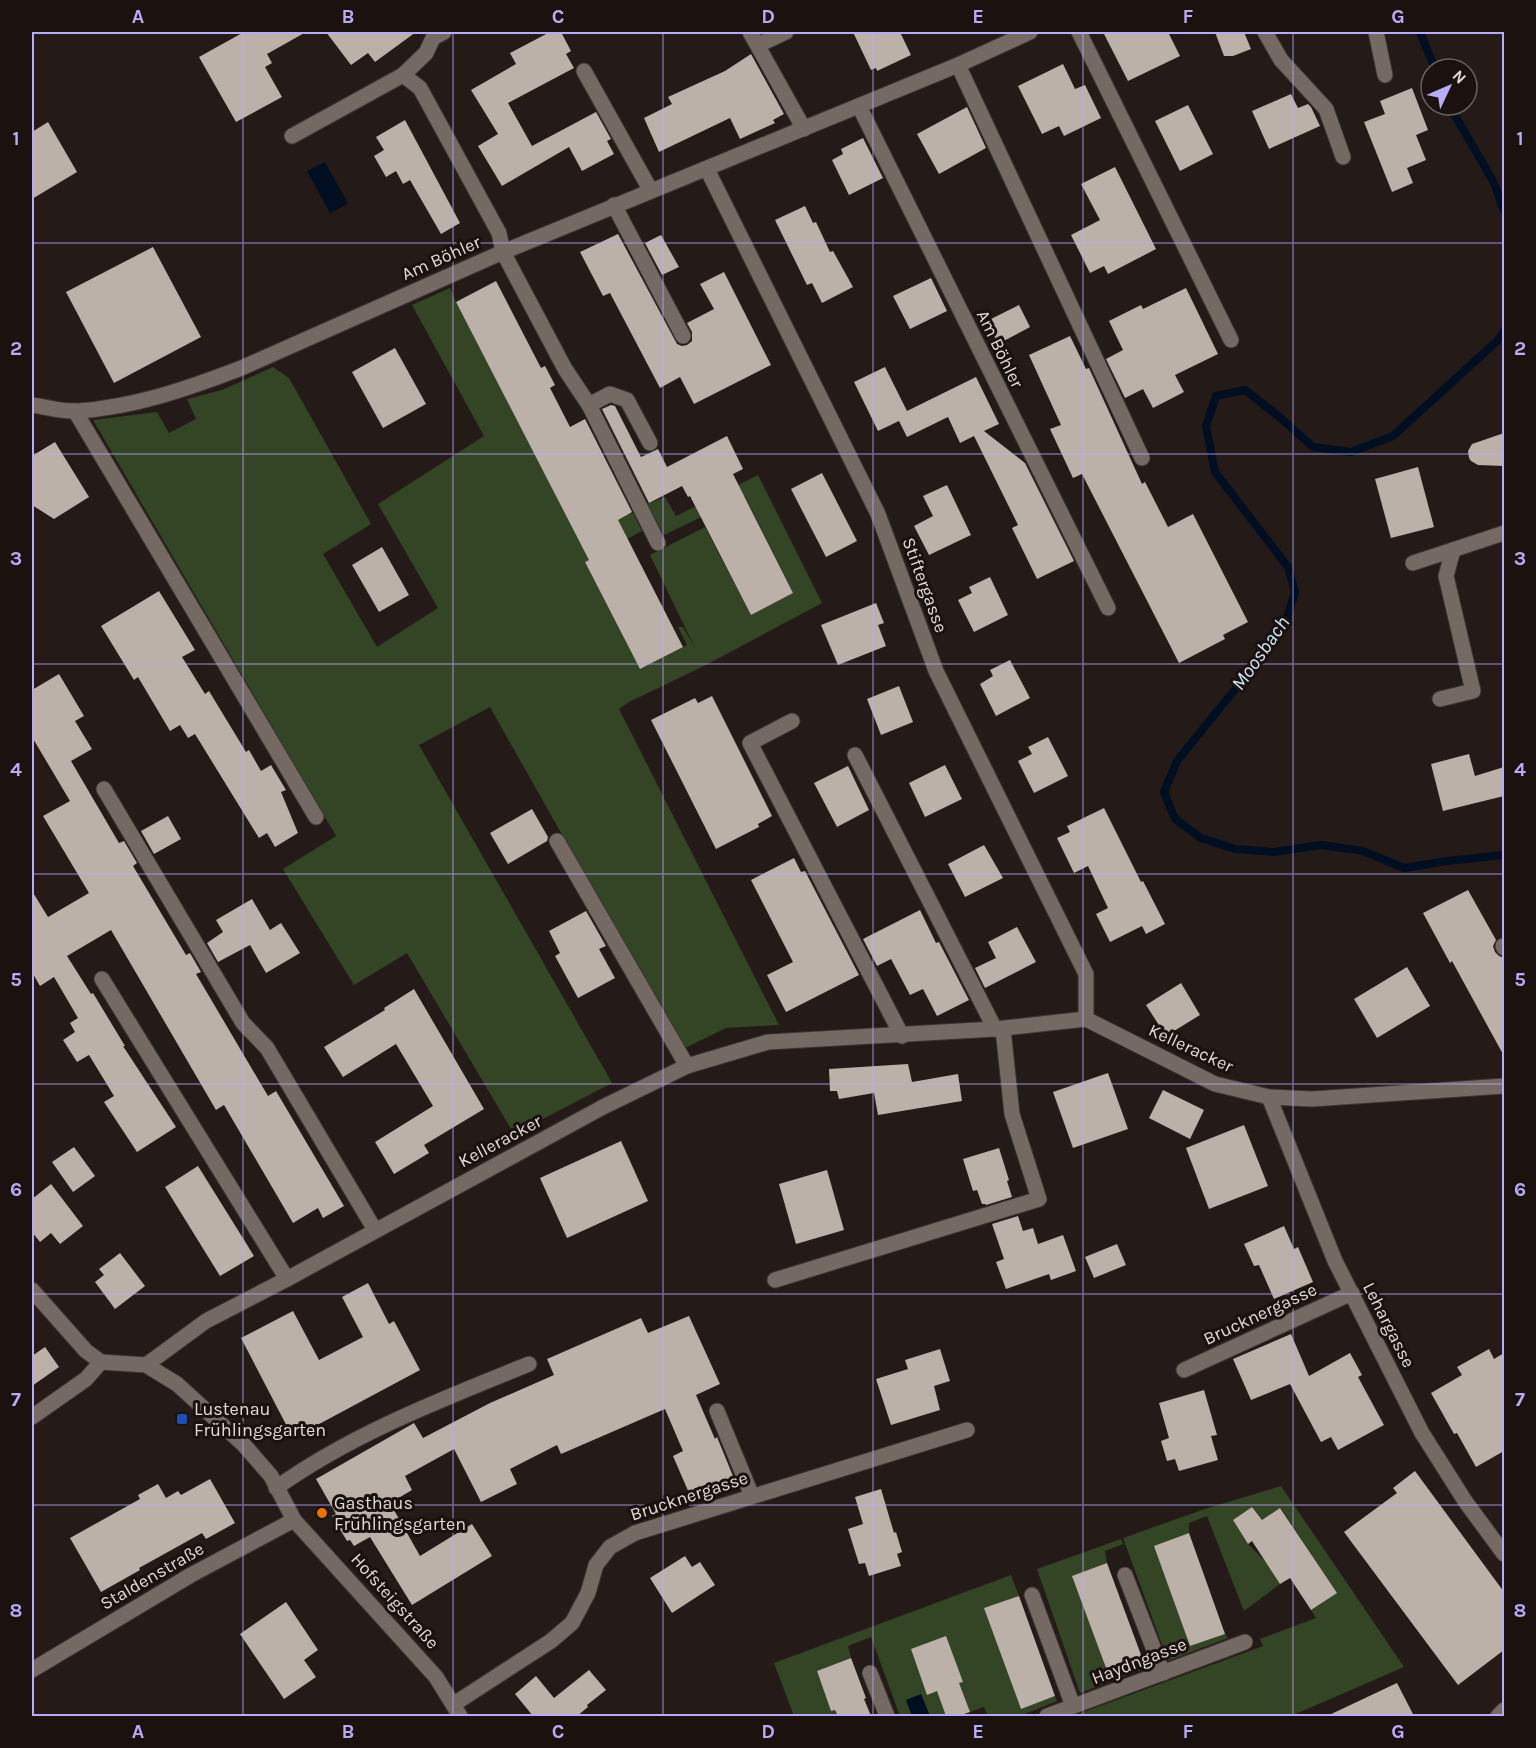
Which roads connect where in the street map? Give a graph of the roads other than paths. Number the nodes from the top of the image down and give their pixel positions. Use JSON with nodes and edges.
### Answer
{"nodes":[{"id":1,"x":444,"y":32,"type":"edge"},
{"id":2,"x":786,"y":32,"type":"edge"},
{"id":3,"x":1029,"y":32,"type":"edge"},
{"id":4,"x":1079,"y":32,"type":"edge"},
{"id":5,"x":1265,"y":32,"type":"edge"},
{"id":6,"x":1376,"y":32,"type":"edge"},
{"id":7,"x":754,"y":38,"type":"edge"},
{"id":8,"x":958,"y":65,"type":"junction"},
{"id":9,"x":584,"y":71,"type":"dead end"},
{"id":10,"x":403,"y":75,"type":"junction"},
{"id":11,"x":1385,"y":75,"type":"dead end"},
{"id":12,"x":859,"y":106,"type":"junction"},
{"id":13,"x":804,"y":129,"type":"junction"},
{"id":14,"x":292,"y":136,"type":"dead end"},
{"id":15,"x":1344,"y":157,"type":"dead end"},
{"id":16,"x":707,"y":169,"type":"junction"},
{"id":17,"x":651,"y":191,"type":"junction"},
{"id":18,"x":614,"y":206,"type":"junction"},
{"id":19,"x":503,"y":252,"type":"junction"},
{"id":20,"x":683,"y":336,"type":"dead end"},
{"id":21,"x":1232,"y":340,"type":"dead end"},
{"id":22,"x":32,"y":405,"type":"edge"},
{"id":23,"x":589,"y":405,"type":"junction"},
{"id":24,"x":75,"y":411,"type":"junction"},
{"id":25,"x":650,"y":443,"type":"dead end"},
{"id":26,"x":1143,"y":458,"type":"dead end"},
{"id":27,"x":1504,"y":534,"type":"edge"},
{"id":28,"x":658,"y":543,"type":"dead end"},
{"id":29,"x":1453,"y":550,"type":"junction"},
{"id":30,"x":1413,"y":563,"type":"dead end"},
{"id":31,"x":1108,"y":608,"type":"dead end"},
{"id":32,"x":1440,"y":699,"type":"dead end"},
{"id":33,"x":792,"y":721,"type":"dead end"},
{"id":34,"x":855,"y":755,"type":"dead end"},
{"id":35,"x":104,"y":789,"type":"dead end"},
{"id":36,"x":316,"y":817,"type":"dead end"},
{"id":37,"x":557,"y":841,"type":"dead end"},
{"id":38,"x":102,"y":979,"type":"dead end"},
{"id":39,"x":1086,"y":1019,"type":"junction"},
{"id":40,"x":999,"y":1029,"type":"junction"},
{"id":41,"x":902,"y":1036,"type":"junction"},
{"id":42,"x":687,"y":1066,"type":"junction"},
{"id":43,"x":1504,"y":1086,"type":"edge"},
{"id":44,"x":1269,"y":1097,"type":"junction"},
{"id":45,"x":375,"y":1230,"type":"junction"},
{"id":46,"x":287,"y":1279,"type":"junction"},
{"id":47,"x":775,"y":1280,"type":"dead end"},
{"id":48,"x":32,"y":1290,"type":"edge"},
{"id":49,"x":1352,"y":1293,"type":"junction"},
{"id":50,"x":101,"y":1362,"type":"junction"},
{"id":51,"x":529,"y":1364,"type":"dead end"},
{"id":52,"x":146,"y":1365,"type":"junction"},
{"id":53,"x":1184,"y":1370,"type":"dead end"},
{"id":54,"x":717,"y":1411,"type":"dead end"},
{"id":55,"x":32,"y":1416,"type":"edge"},
{"id":56,"x":967,"y":1430,"type":"dead end"},
{"id":57,"x":276,"y":1488,"type":"junction"},
{"id":58,"x":752,"y":1496,"type":"junction"},
{"id":59,"x":294,"y":1520,"type":"junction"},
{"id":60,"x":1504,"y":1554,"type":"edge"},
{"id":61,"x":1125,"y":1575,"type":"dead end"},
{"id":62,"x":1032,"y":1595,"type":"dead end"},
{"id":63,"x":1245,"y":1642,"type":"dead end"},
{"id":64,"x":32,"y":1670,"type":"edge"},
{"id":65,"x":870,"y":1673,"type":"dead end"},
{"id":66,"x":1162,"y":1673,"type":"junction"},
{"id":67,"x":1073,"y":1706,"type":"junction"},
{"id":68,"x":457,"y":1710,"type":"edge"},
{"id":69,"x":1504,"y":1710,"type":"edge"},
{"id":70,"x":887,"y":1716,"type":"edge"},
{"id":71,"x":1047,"y":1716,"type":"edge"},
{"id":72,"x":1498,"y":1716,"type":"edge"}],
"edges":[{"from":1,"to":10,"type":"street"},
{"from":2,"to":7,"type":"street"},
{"from":3,"to":8,"type":"street","name":"Am Böhler"},
{"from":4,"to":21,"type":"street"},
{"from":5,"to":15,"type":"street"},
{"from":6,"to":11,"type":"street"},
{"from":7,"to":13,"type":"street"},
{"from":8,"to":12,"type":"street","name":"Am Böhler"},
{"from":8,"to":26,"type":"street"},
{"from":9,"to":17,"type":"street"},
{"from":10,"to":14,"type":"street"},
{"from":10,"to":19,"type":"street"},
{"from":12,"to":13,"type":"street","name":"Am Böhler"},
{"from":12,"to":31,"type":"street","name":"Am Böhler"},
{"from":13,"to":16,"type":"street","name":"Am Böhler"},
{"from":16,"to":17,"type":"street","name":"Am Böhler"},
{"from":16,"to":39,"type":"street","name":"Stiftergasse"},
{"from":17,"to":18,"type":"street","name":"Am Böhler"},
{"from":18,"to":19,"type":"street","name":"Am Böhler"},
{"from":18,"to":20,"type":"street"},
{"from":19,"to":23,"type":"street"},
{"from":19,"to":24,"type":"street","name":"Am Böhler"},
{"from":22,"to":24,"type":"street","name":"Am Böhler"},
{"from":23,"to":25,"type":"street"},
{"from":23,"to":28,"type":"street"},
{"from":24,"to":36,"type":"street"},
{"from":27,"to":29,"type":"street"},
{"from":29,"to":30,"type":"street"},
{"from":29,"to":32,"type":"street"},
{"from":33,"to":41,"type":"street"},
{"from":34,"to":40,"type":"street"},
{"from":35,"to":45,"type":"street"},
{"from":37,"to":42,"type":"street"},
{"from":38,"to":46,"type":"street"},
{"from":39,"to":40,"type":"street","name":"Kelleracker"},
{"from":39,"to":44,"type":"street","name":"Kelleracker"},
{"from":40,"to":41,"type":"street","name":"Kelleracker"},
{"from":40,"to":47,"type":"street"},
{"from":41,"to":42,"type":"street","name":"Kelleracker"},
{"from":42,"to":45,"type":"street","name":"Kelleracker"},
{"from":43,"to":44,"type":"street","name":"Kelleracker"},
{"from":44,"to":49,"type":"street","name":"Lehargasse"},
{"from":45,"to":46,"type":"street","name":"Kelleracker"},
{"from":46,"to":52,"type":"street","name":"Kelleracker"},
{"from":48,"to":50,"type":"street"},
{"from":49,"to":53,"type":"street","name":"Brucknergasse"},
{"from":49,"to":60,"type":"street","name":"Lehargasse"},
{"from":50,"to":52,"type":"street","name":"Hofsteigstraße"},
{"from":50,"to":55,"type":"street"},
{"from":51,"to":57,"type":"street"},
{"from":52,"to":57,"type":"street","name":"Hofsteigstraße"},
{"from":54,"to":58,"type":"street"},
{"from":56,"to":58,"type":"street","name":"Brucknergasse"},
{"from":57,"to":59,"type":"street","name":"Hofsteigstraße"},
{"from":58,"to":68,"type":"street","name":"Brucknergasse"},
{"from":59,"to":64,"type":"street","name":"Staldenstraße"},
{"from":59,"to":68,"type":"street","name":"Hofsteigstraße"},
{"from":61,"to":66,"type":"street"},
{"from":62,"to":67,"type":"street"},
{"from":63,"to":66,"type":"street","name":"Haydngasse"},
{"from":65,"to":70,"type":"street"},
{"from":66,"to":67,"type":"street","name":"Haydngasse"},
{"from":67,"to":71,"type":"street","name":"Haydngasse"},
{"from":69,"to":72,"type":"street"}]}
